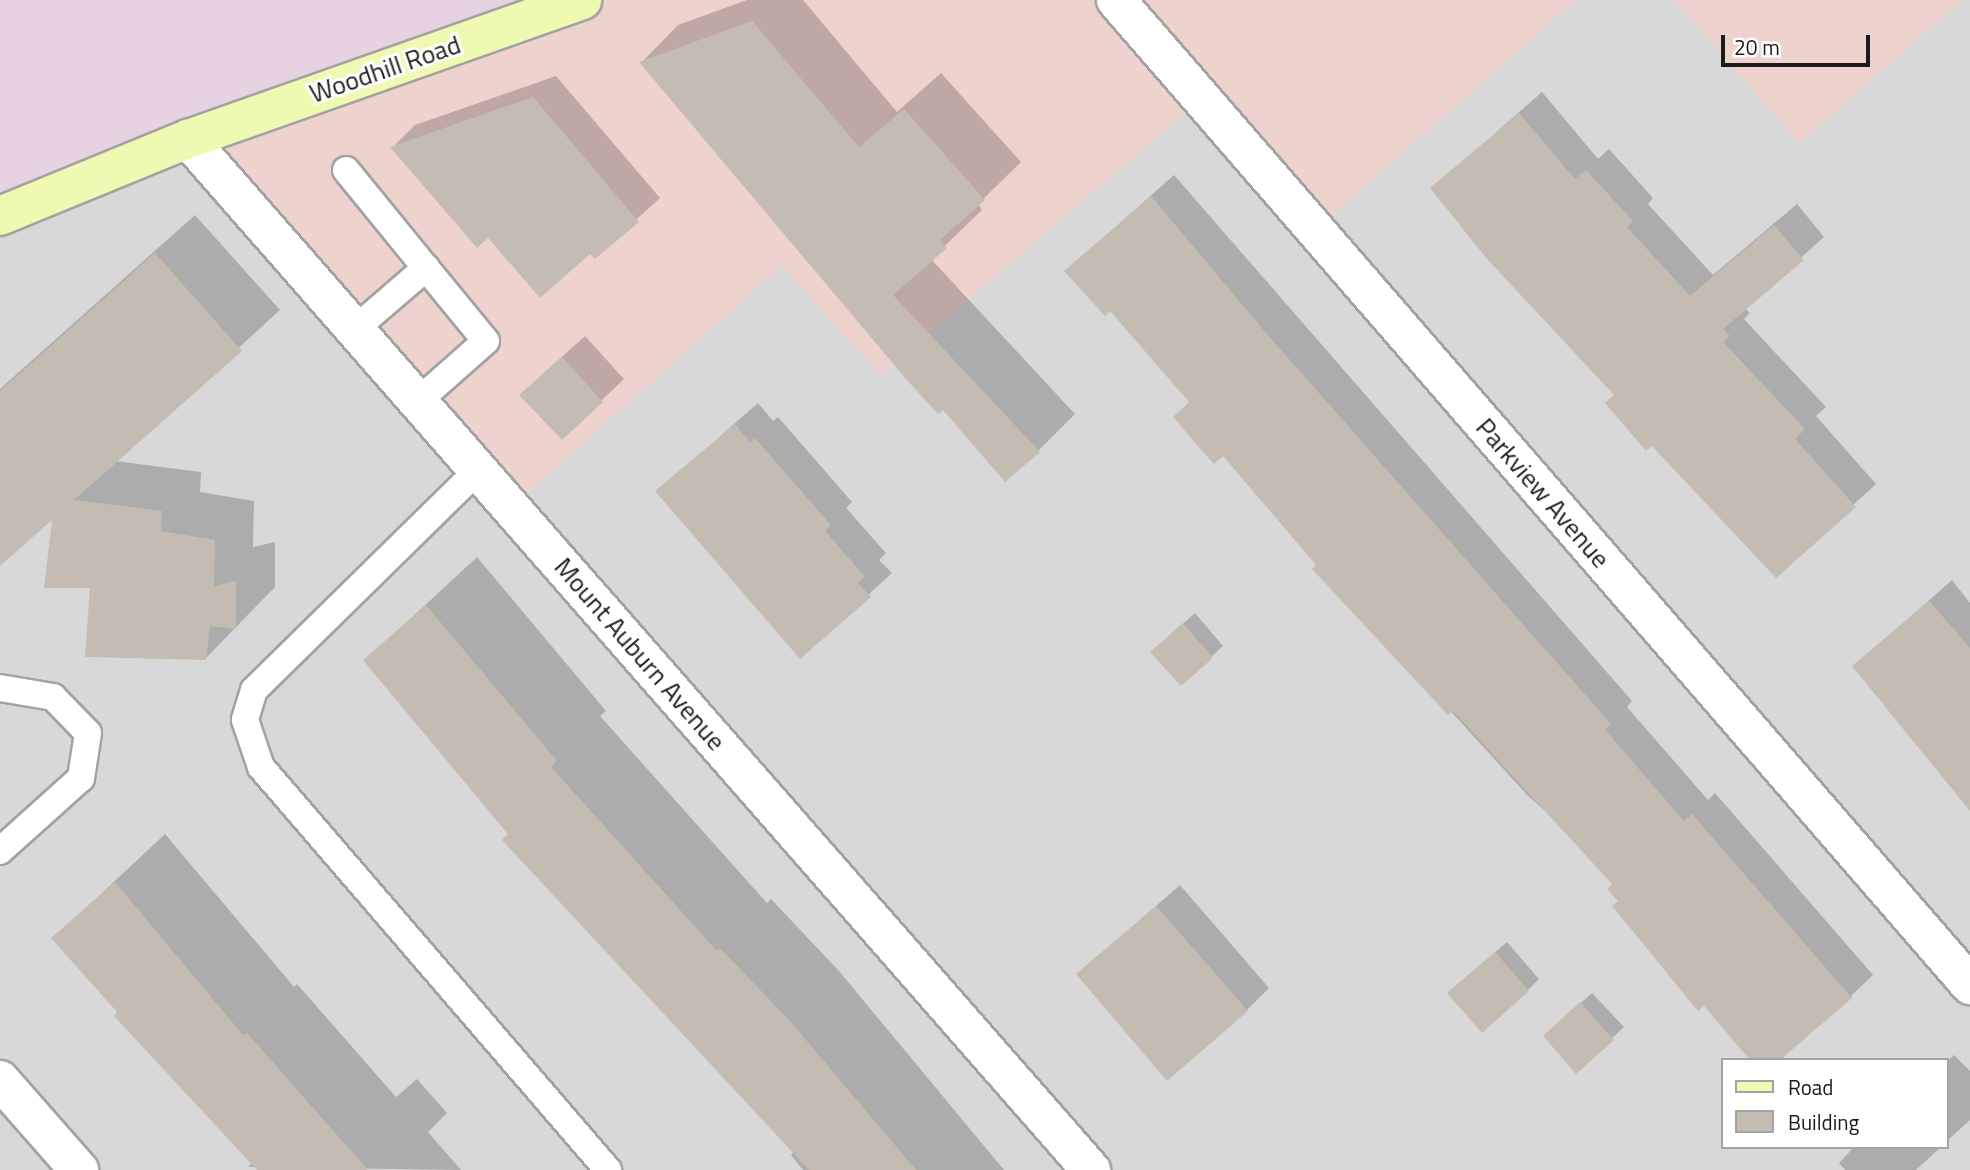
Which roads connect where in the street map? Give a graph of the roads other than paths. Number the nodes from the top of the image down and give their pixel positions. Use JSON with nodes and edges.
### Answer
{"nodes":[{"id":1,"x":582,"y":0,"type":"edge"},
{"id":2,"x":1116,"y":0,"type":"edge"},
{"id":3,"x":188,"y":139,"type":"junction"},
{"id":4,"x":346,"y":170,"type":"dead end"},
{"id":5,"x":0,"y":216,"type":"edge"},
{"id":6,"x":426,"y":268,"type":"junction"},
{"id":7,"x":355,"y":328,"type":"junction"},
{"id":8,"x":418,"y":401,"type":"junction"},
{"id":9,"x":478,"y":470,"type":"junction"},
{"id":10,"x":0,"y":688,"type":"edge"},
{"id":11,"x":0,"y":851,"type":"edge"},
{"id":12,"x":1970,"y":985,"type":"edge"},
{"id":13,"x":0,"y":1080,"type":"edge"},
{"id":14,"x":596,"y":1166,"type":"edge"},
{"id":15,"x":79,"y":1170,"type":"edge"},
{"id":16,"x":1091,"y":1170,"type":"edge"}],
"edges":[{"from":1,"to":3,"type":"main road","name":"Woodhill Road"},
{"from":2,"to":12,"type":"street","name":"Parkview Avenue"},
{"from":3,"to":5,"type":"main road","name":"Woodhill Road"},
{"from":3,"to":7,"type":"street","name":"Mount Auburn Avenue"},
{"from":4,"to":6,"type":"lane"},
{"from":6,"to":7,"type":"lane"},
{"from":6,"to":8,"type":"lane"},
{"from":7,"to":8,"type":"street","name":"Mount Auburn Avenue"},
{"from":8,"to":9,"type":"street","name":"Mount Auburn Avenue"},
{"from":9,"to":14,"type":"lane"},
{"from":9,"to":16,"type":"street","name":"Mount Auburn Avenue"},
{"from":10,"to":11,"type":"lane"},
{"from":13,"to":15,"type":"street"}]}
